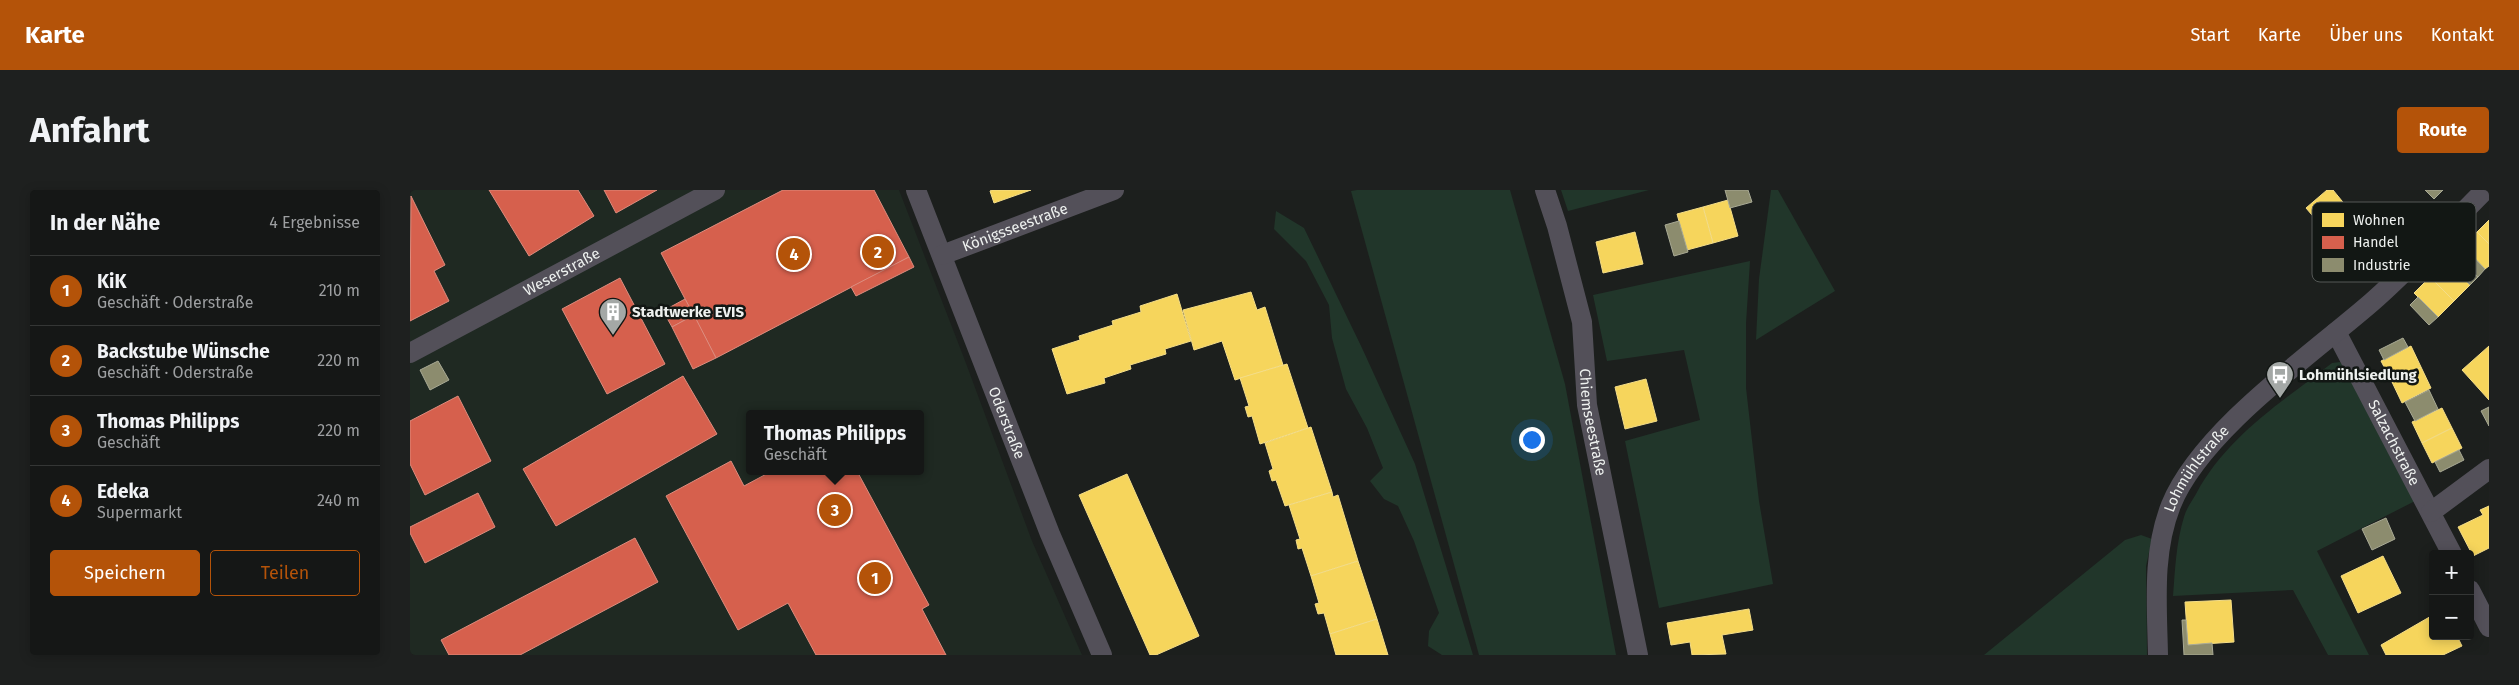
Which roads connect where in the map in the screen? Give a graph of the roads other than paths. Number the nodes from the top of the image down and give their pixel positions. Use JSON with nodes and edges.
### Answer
{"nodes":[{"id":1,"x":715,"y":190,"type":"edge"},
{"id":2,"x":916,"y":190,"type":"edge"},
{"id":3,"x":1114,"y":190,"type":"edge"},
{"id":4,"x":1545,"y":190,"type":"edge"},
{"id":5,"x":2485,"y":190,"type":"edge"},
{"id":6,"x":2473,"y":202,"type":"edge"},
{"id":7,"x":942,"y":255,"type":"junction"},
{"id":8,"x":2392,"y":282,"type":"edge"},
{"id":9,"x":2336,"y":332,"type":"junction"},
{"id":10,"x":410,"y":353,"type":"edge"},
{"id":11,"x":2489,"y":470,"type":"edge"},
{"id":12,"x":2431,"y":512,"type":"junction"},
{"id":13,"x":2450,"y":550,"type":"edge"},
{"id":14,"x":2473,"y":595,"type":"edge"},
{"id":15,"x":2489,"y":627,"type":"edge"},
{"id":16,"x":1102,"y":655,"type":"edge"},
{"id":17,"x":1638,"y":655,"type":"edge"},
{"id":18,"x":2158,"y":655,"type":"edge"}],
"edges":[{"from":1,"to":10,"type":"street","name":"Weserstraße"},
{"from":2,"to":7,"type":"street","name":"Oderstraße"},
{"from":3,"to":7,"type":"street","name":"Königsseestraße"},
{"from":4,"to":17,"type":"street","name":"Chiemseestraße"},
{"from":5,"to":6,"type":"street"},
{"from":7,"to":16,"type":"street","name":"Oderstraße"},
{"from":8,"to":9,"type":"street"},
{"from":9,"to":12,"type":"street","name":"Salzachstraße"},
{"from":9,"to":18,"type":"street","name":"Lohmühlstraße"},
{"from":11,"to":12,"type":"street"},
{"from":12,"to":13,"type":"street","name":"Salzachstraße"},
{"from":14,"to":15,"type":"street"}]}
